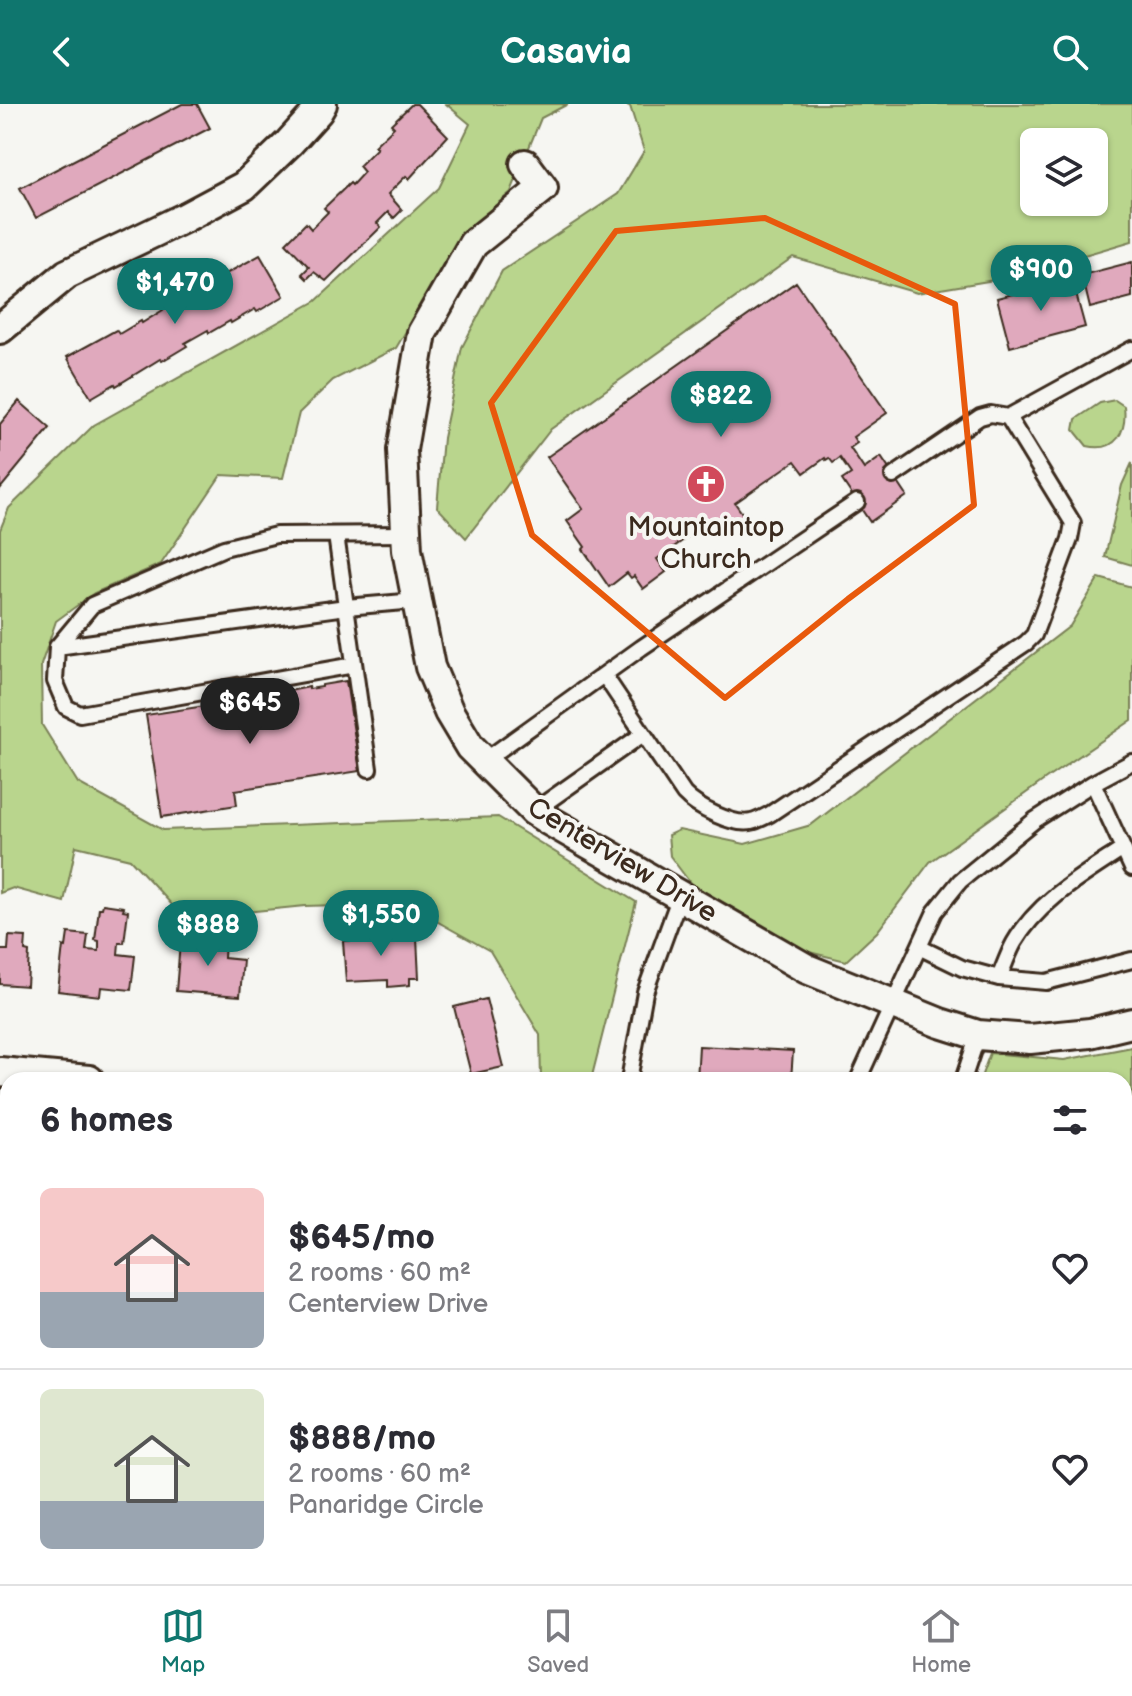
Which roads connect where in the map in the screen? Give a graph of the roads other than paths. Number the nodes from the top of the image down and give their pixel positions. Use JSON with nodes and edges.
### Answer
{"nodes":[{"id":1,"x":322,"y":104,"type":"edge"},
{"id":2,"x":525,"y":164,"type":"dead end"},
{"id":3,"x":0,"y":329,"type":"edge"},
{"id":4,"x":1132,"y":349,"type":"edge"},
{"id":5,"x":1008,"y":417,"type":"junction"},
{"id":6,"x":893,"y":476,"type":"dead end"},
{"id":7,"x":857,"y":502,"type":"dead end"},
{"id":8,"x":406,"y":534,"type":"junction"},
{"id":9,"x":336,"y":535,"type":"junction"},
{"id":10,"x":416,"y":601,"type":"junction"},
{"id":11,"x":346,"y":607,"type":"junction"},
{"id":12,"x":57,"y":647,"type":"junction"},
{"id":13,"x":354,"y":665,"type":"junction"},
{"id":14,"x":604,"y":675,"type":"junction"},
{"id":15,"x":643,"y":734,"type":"junction"},
{"id":16,"x":484,"y":761,"type":"junction"},
{"id":17,"x":1132,"y":762,"type":"edge"},
{"id":18,"x":369,"y":769,"type":"dead end"},
{"id":19,"x":1093,"y":783,"type":"junction"},
{"id":20,"x":534,"y":811,"type":"junction"},
{"id":21,"x":1123,"y":849,"type":"junction"},
{"id":22,"x":1132,"y":868,"type":"edge"},
{"id":23,"x":680,"y":896,"type":"junction"},
{"id":24,"x":919,"y":947,"type":"junction"},
{"id":25,"x":1132,"y":960,"type":"edge"},
{"id":26,"x":999,"y":978,"type":"junction"},
{"id":27,"x":892,"y":1005,"type":"junction"},
{"id":28,"x":1132,"y":1023,"type":"edge"},
{"id":29,"x":978,"y":1035,"type":"junction"},
{"id":30,"x":630,"y":1072,"type":"edge"},
{"id":31,"x":862,"y":1072,"type":"edge"},
{"id":32,"x":966,"y":1072,"type":"edge"}],
"edges":[{"from":1,"to":3,"type":"street"},
{"from":2,"to":8,"type":"street","name":"Centerview Drive"},
{"from":4,"to":5,"type":"lane"},
{"from":5,"to":6,"type":"lane"},
{"from":5,"to":15,"type":"lane"},
{"from":7,"to":14,"type":"lane"},
{"from":8,"to":9,"type":"lane"},
{"from":8,"to":10,"type":"street","name":"Centerview Drive"},
{"from":9,"to":11,"type":"lane"},
{"from":9,"to":12,"type":"lane"},
{"from":10,"to":11,"type":"lane"},
{"from":10,"to":16,"type":"street","name":"Centerview Drive"},
{"from":11,"to":12,"type":"lane"},
{"from":11,"to":13,"type":"lane"},
{"from":12,"to":13,"type":"lane"},
{"from":13,"to":18,"type":"lane"},
{"from":14,"to":15,"type":"lane"},
{"from":14,"to":16,"type":"lane"},
{"from":15,"to":20,"type":"lane"},
{"from":16,"to":20,"type":"street","name":"Centerview Drive"},
{"from":17,"to":19,"type":"lane"},
{"from":19,"to":21,"type":"lane"},
{"from":19,"to":24,"type":"lane"},
{"from":20,"to":23,"type":"street","name":"Centerview Drive"},
{"from":21,"to":22,"type":"lane"},
{"from":21,"to":26,"type":"lane"},
{"from":23,"to":27,"type":"street","name":"Centerview Drive"},
{"from":23,"to":30,"type":"lane"},
{"from":24,"to":26,"type":"lane"},
{"from":24,"to":27,"type":"lane"},
{"from":25,"to":26,"type":"lane"},
{"from":27,"to":29,"type":"street","name":"Centerview Drive"},
{"from":27,"to":31,"type":"lane"},
{"from":28,"to":29,"type":"street","name":"Centerview Drive"},
{"from":29,"to":32,"type":"lane"}]}
